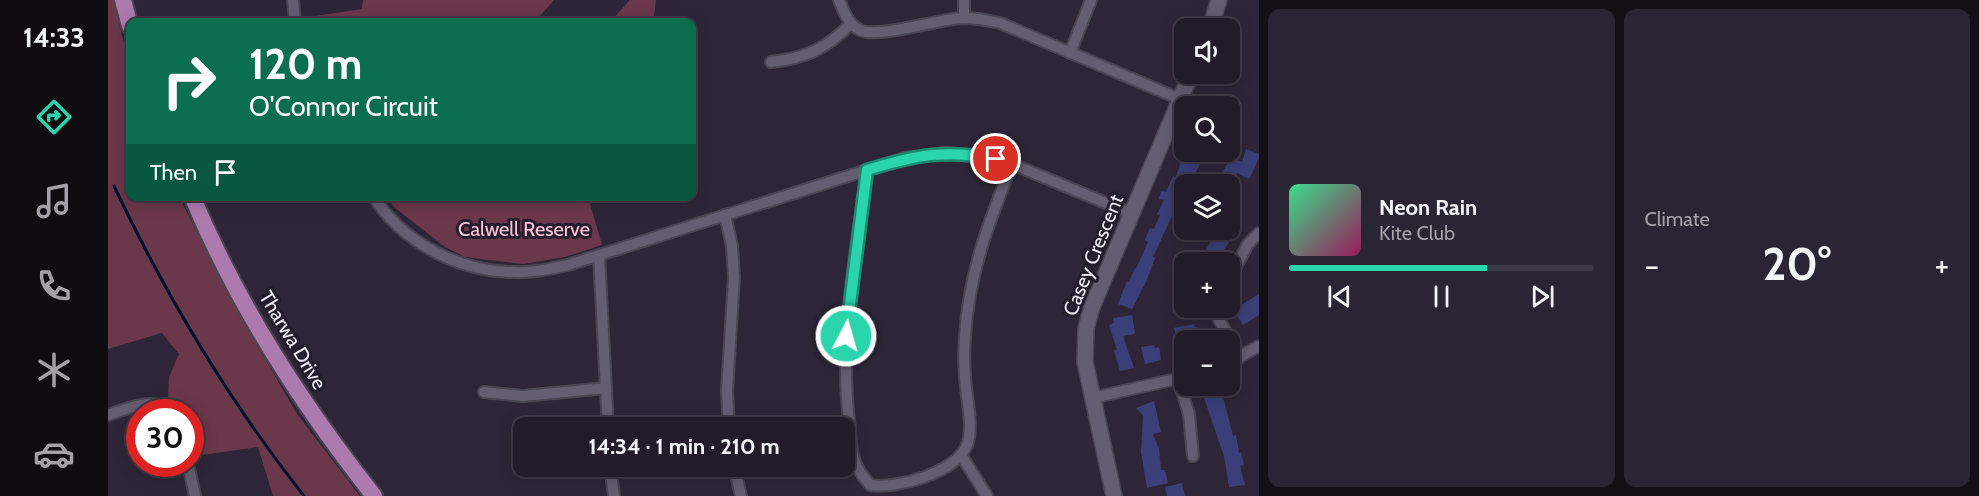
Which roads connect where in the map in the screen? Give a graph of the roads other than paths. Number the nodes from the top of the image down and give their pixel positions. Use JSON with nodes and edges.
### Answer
{"nodes":[{"id":1,"x":123,"y":0,"type":"edge"},
{"id":2,"x":293,"y":0,"type":"edge"},
{"id":3,"x":839,"y":0,"type":"edge"},
{"id":4,"x":964,"y":0,"type":"edge"},
{"id":5,"x":1091,"y":0,"type":"edge"},
{"id":6,"x":1219,"y":0,"type":"edge"},
{"id":7,"x":128,"y":18,"type":"edge"},
{"id":8,"x":295,"y":18,"type":"edge"},
{"id":9,"x":964,"y":18,"type":"junction"},
{"id":10,"x":1213,"y":18,"type":"edge"},
{"id":11,"x":851,"y":24,"type":"junction"},
{"id":12,"x":1070,"y":53,"type":"junction"},
{"id":13,"x":771,"y":62,"type":"dead end"},
{"id":14,"x":1174,"y":96,"type":"edge"},
{"id":15,"x":1174,"y":113,"type":"edge"},
{"id":16,"x":1012,"y":164,"type":"junction"},
{"id":17,"x":867,"y":170,"type":"junction"},
{"id":18,"x":194,"y":201,"type":"edge"},
{"id":19,"x":377,"y":201,"type":"edge"},
{"id":20,"x":1132,"y":214,"type":"junction"},
{"id":21,"x":725,"y":215,"type":"junction"},
{"id":22,"x":1259,"y":233,"type":"edge"},
{"id":23,"x":599,"y":255,"type":"junction"},
{"id":24,"x":1240,"y":259,"type":"edge"},
{"id":25,"x":1219,"y":318,"type":"edge"},
{"id":26,"x":1259,"y":346,"type":"edge"},
{"id":27,"x":1241,"y":357,"type":"joint"},
{"id":28,"x":1174,"y":380,"type":"edge"},
{"id":29,"x":606,"y":388,"type":"junction"},
{"id":30,"x":484,"y":392,"type":"dead end"},
{"id":31,"x":1186,"y":396,"type":"edge"},
{"id":32,"x":1092,"y":398,"type":"junction"},
{"id":33,"x":126,"y":409,"type":"edge"},
{"id":34,"x":108,"y":415,"type":"edge"},
{"id":35,"x":607,"y":417,"type":"edge"},
{"id":36,"x":728,"y":417,"type":"edge"},
{"id":37,"x":962,"y":455,"type":"junction"},
{"id":38,"x":1193,"y":456,"type":"dead end"},
{"id":39,"x":191,"y":477,"type":"edge"},
{"id":40,"x":611,"y":477,"type":"edge"},
{"id":41,"x":737,"y":477,"type":"edge"},
{"id":42,"x":871,"y":490,"type":"edge"},
{"id":43,"x":195,"y":496,"type":"edge"},
{"id":44,"x":374,"y":496,"type":"edge"},
{"id":45,"x":614,"y":496,"type":"edge"},
{"id":46,"x":741,"y":496,"type":"edge"},
{"id":47,"x":987,"y":496,"type":"edge"},
{"id":48,"x":1114,"y":496,"type":"edge"}],
"edges":[{"from":1,"to":7,"type":"main road"},
{"from":2,"to":8,"type":"street"},
{"from":3,"to":11,"type":"street"},
{"from":4,"to":9,"type":"street"},
{"from":5,"to":12,"type":"street"},
{"from":6,"to":10,"type":"street"},
{"from":9,"to":11,"type":"street"},
{"from":9,"to":12,"type":"street"},
{"from":11,"to":13,"type":"street"},
{"from":12,"to":14,"type":"street"},
{"from":15,"to":20,"type":"street","name":"Casey Crescent"},
{"from":16,"to":17,"type":"street"},
{"from":16,"to":20,"type":"street"},
{"from":16,"to":37,"type":"street"},
{"from":17,"to":21,"type":"street"},
{"from":17,"to":42,"type":"street"},
{"from":18,"to":44,"type":"main road","name":"Tharwa Drive"},
{"from":19,"to":23,"type":"street"},
{"from":20,"to":32,"type":"street","name":"Casey Crescent"},
{"from":21,"to":23,"type":"street"},
{"from":21,"to":36,"type":"street"},
{"from":22,"to":24,"type":"street"},
{"from":23,"to":29,"type":"street"},
{"from":25,"to":27,"type":"street"},
{"from":26,"to":27,"type":"street"},
{"from":28,"to":32,"type":"street"},
{"from":29,"to":30,"type":"street"},
{"from":29,"to":35,"type":"street"},
{"from":31,"to":38,"type":"street"},
{"from":32,"to":48,"type":"street","name":"Casey Crescent"},
{"from":33,"to":34,"type":"street"},
{"from":37,"to":42,"type":"street"},
{"from":37,"to":47,"type":"street"},
{"from":39,"to":43,"type":"street"},
{"from":40,"to":45,"type":"street"},
{"from":41,"to":46,"type":"street"}]}
